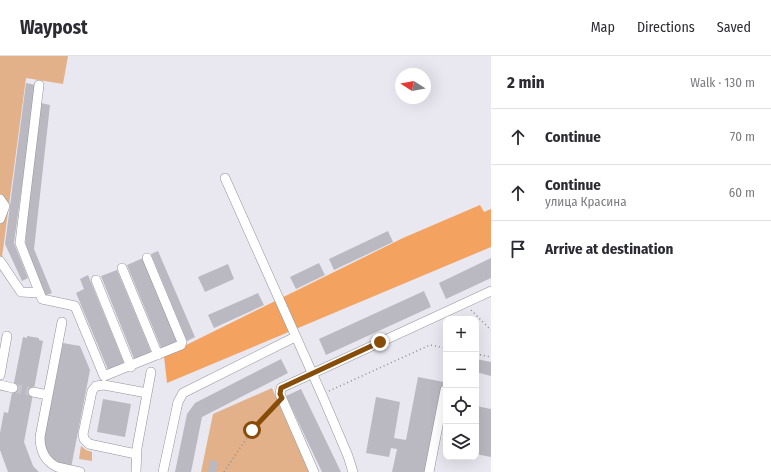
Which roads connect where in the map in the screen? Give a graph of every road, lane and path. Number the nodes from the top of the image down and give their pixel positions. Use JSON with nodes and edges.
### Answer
{"nodes":[{"id":1,"x":39,"y":85,"type":"dead end"},
{"id":2,"x":225,"y":178,"type":"dead end"},
{"id":3,"x":0,"y":199,"type":"edge"},
{"id":4,"x":0,"y":219,"type":"edge"},
{"id":5,"x":147,"y":258,"type":"dead end"},
{"id":6,"x":0,"y":261,"type":"edge"},
{"id":7,"x":122,"y":268,"type":"dead end"},
{"id":8,"x":96,"y":280,"type":"dead end"},
{"id":9,"x":491,"y":291,"type":"edge"},
{"id":10,"x":40,"y":293,"type":"junction"},
{"id":11,"x":465,"y":303,"type":"junction"},
{"id":12,"x":62,"y":322,"type":"dead end"},
{"id":13,"x":491,"y":330,"type":"edge"},
{"id":14,"x":7,"y":336,"type":"dead end"},
{"id":15,"x":295,"y":337,"type":"junction"},
{"id":16,"x":443,"y":347,"type":"edge"},
{"id":17,"x":158,"y":355,"type":"junction"},
{"id":18,"x":479,"y":355,"type":"edge"},
{"id":19,"x":491,"y":357,"type":"edge"},
{"id":20,"x":131,"y":366,"type":"junction"},
{"id":21,"x":151,"y":372,"type":"dead end"},
{"id":22,"x":312,"y":373,"type":"junction"},
{"id":23,"x":0,"y":375,"type":"edge"},
{"id":24,"x":0,"y":386,"type":"edge"},
{"id":25,"x":13,"y":388,"type":"tunnel mouth"},
{"id":26,"x":34,"y":392,"type":"tunnel mouth"},
{"id":27,"x":147,"y":393,"type":"junction"},
{"id":28,"x":48,"y":395,"type":"junction"},
{"id":29,"x":322,"y":395,"type":"junction"},
{"id":30,"x":282,"y":398,"type":"junction"},
{"id":31,"x":443,"y":400,"type":"edge"},
{"id":32,"x":136,"y":454,"type":"junction"},
{"id":33,"x":80,"y":472,"type":"edge"},
{"id":34,"x":136,"y":472,"type":"edge"},
{"id":35,"x":163,"y":472,"type":"edge"},
{"id":36,"x":224,"y":472,"type":"edge"},
{"id":37,"x":314,"y":472,"type":"edge"},
{"id":38,"x":353,"y":472,"type":"edge"},
{"id":39,"x":429,"y":472,"type":"edge"}],
"edges":[{"from":1,"to":10,"type":"street"},
{"from":2,"to":15,"type":"street"},
{"from":3,"to":4,"type":"street"},
{"from":5,"to":17,"type":"street"},
{"from":6,"to":10,"type":"street"},
{"from":7,"to":17,"type":"street"},
{"from":8,"to":20,"type":"street"},
{"from":9,"to":11,"type":"street"},
{"from":10,"to":20,"type":"street"},
{"from":11,"to":13,"type":"path"},
{"from":11,"to":22,"type":"street"},
{"from":12,"to":28,"type":"street"},
{"from":14,"to":23,"type":"street"},
{"from":15,"to":22,"type":"street"},
{"from":15,"to":35,"type":"street"},
{"from":16,"to":29,"type":"path"},
{"from":17,"to":20,"type":"street"},
{"from":18,"to":19,"type":"path"},
{"from":21,"to":27,"type":"street"},
{"from":22,"to":29,"type":"street"},
{"from":22,"to":30,"type":"street"},
{"from":24,"to":25,"type":"street"},
{"from":26,"to":28,"type":"street"},
{"from":27,"to":32,"type":"street"},
{"from":27,"to":32,"type":"street"},
{"from":28,"to":33,"type":"street"},
{"from":29,"to":38,"type":"street"},
{"from":30,"to":36,"type":"path"},
{"from":30,"to":37,"type":"street"},
{"from":31,"to":39,"type":"street"},
{"from":32,"to":34,"type":"street"}]}
